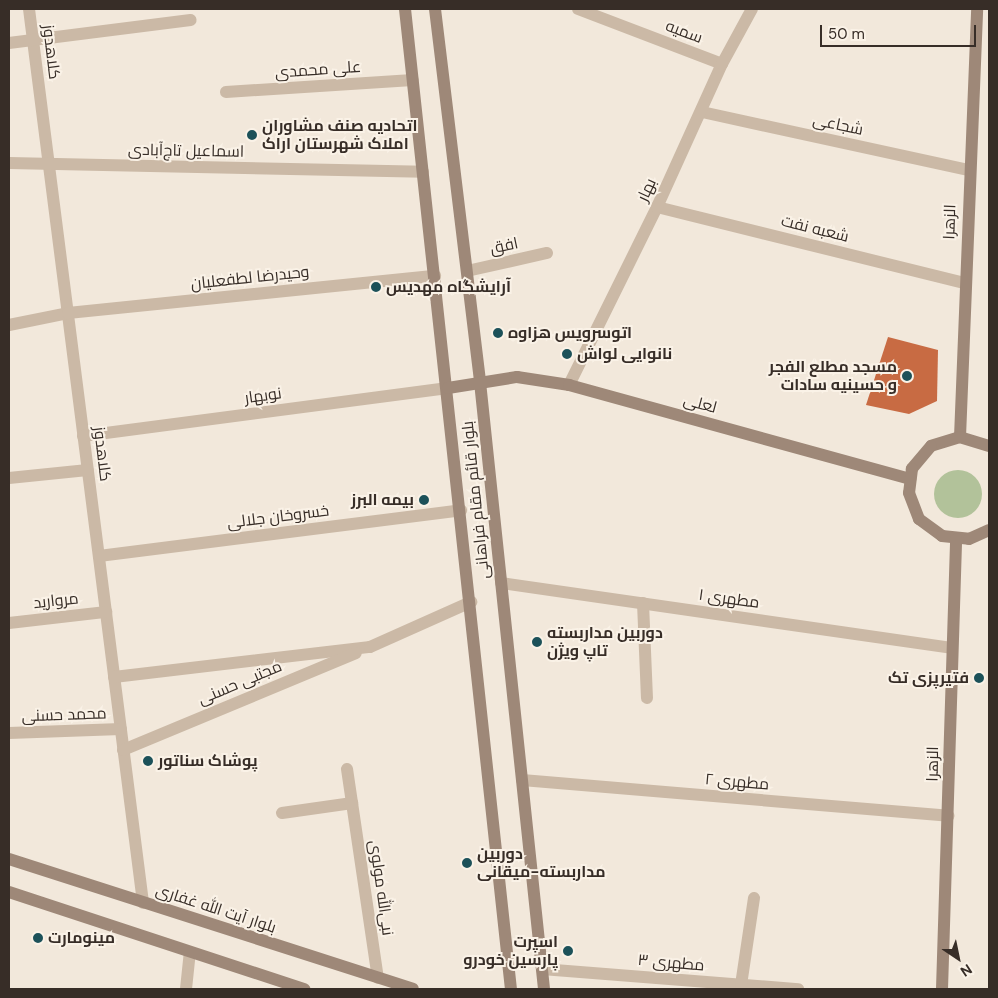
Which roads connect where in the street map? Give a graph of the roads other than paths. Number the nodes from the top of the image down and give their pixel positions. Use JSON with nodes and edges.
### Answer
{"nodes":[{"id":1,"x":29,"y":9,"type":"edge"},
{"id":2,"x":405,"y":9,"type":"edge"},
{"id":3,"x":435,"y":9,"type":"edge"},
{"id":4,"x":578,"y":9,"type":"edge"},
{"id":5,"x":752,"y":9,"type":"edge"},
{"id":6,"x":977,"y":9,"type":"edge"},
{"id":7,"x":191,"y":20,"type":"dead end"},
{"id":8,"x":33,"y":39,"type":"junction"},
{"id":9,"x":9,"y":43,"type":"edge"},
{"id":10,"x":722,"y":64,"type":"junction"},
{"id":11,"x":413,"y":80,"type":"junction"},
{"id":12,"x":226,"y":92,"type":"dead end"},
{"id":13,"x":702,"y":112,"type":"junction"},
{"id":14,"x":9,"y":163,"type":"edge"},
{"id":15,"x":49,"y":164,"type":"junction"},
{"id":16,"x":968,"y":170,"type":"junction"},
{"id":17,"x":422,"y":172,"type":"junction"},
{"id":18,"x":657,"y":207,"type":"junction"},
{"id":19,"x":546,"y":253,"type":"dead end"},
{"id":20,"x":467,"y":270,"type":"junction"},
{"id":21,"x":435,"y":276,"type":"junction"},
{"id":22,"x":964,"y":283,"type":"junction"},
{"id":23,"x":68,"y":313,"type":"junction"},
{"id":24,"x":9,"y":325,"type":"edge"},
{"id":25,"x":480,"y":382,"type":"junction"},
{"id":26,"x":570,"y":385,"type":"junction"},
{"id":27,"x":448,"y":388,"type":"junction"},
{"id":28,"x":83,"y":436,"type":"junction"},
{"id":29,"x":960,"y":437,"type":"junction"},
{"id":30,"x":989,"y":446,"type":"edge"},
{"id":31,"x":88,"y":470,"type":"junction"},
{"id":32,"x":9,"y":478,"type":"edge"},
{"id":33,"x":910,"y":479,"type":"junction"},
{"id":34,"x":462,"y":510,"type":"junction"},
{"id":35,"x":989,"y":530,"type":"edge"},
{"id":36,"x":956,"y":539,"type":"junction"},
{"id":37,"x":99,"y":556,"type":"junction"},
{"id":38,"x":501,"y":583,"type":"junction"},
{"id":39,"x":471,"y":602,"type":"junction"},
{"id":40,"x":643,"y":603,"type":"junction"},
{"id":41,"x":106,"y":612,"type":"junction"},
{"id":42,"x":9,"y":623,"type":"edge"},
{"id":43,"x":370,"y":647,"type":"junction"},
{"id":44,"x":951,"y":648,"type":"junction"},
{"id":45,"x":114,"y":677,"type":"junction"},
{"id":46,"x":647,"y":698,"type":"dead end"},
{"id":47,"x":121,"y":729,"type":"junction"},
{"id":48,"x":9,"y":733,"type":"edge"},
{"id":49,"x":123,"y":750,"type":"junction"},
{"id":50,"x":347,"y":769,"type":"dead end"},
{"id":51,"x":522,"y":780,"type":"junction"},
{"id":52,"x":352,"y":803,"type":"junction"},
{"id":53,"x":282,"y":813,"type":"dead end"},
{"id":54,"x":948,"y":816,"type":"junction"},
{"id":55,"x":9,"y":859,"type":"edge"},
{"id":56,"x":9,"y":892,"type":"edge"},
{"id":57,"x":754,"y":898,"type":"dead end"},
{"id":58,"x":143,"y":903,"type":"junction"},
{"id":59,"x":190,"y":952,"type":"junction"},
{"id":60,"x":542,"y":969,"type":"junction"},
{"id":61,"x":378,"y":978,"type":"junction"},
{"id":62,"x":742,"y":985,"type":"junction"},
{"id":63,"x":186,"y":989,"type":"edge"},
{"id":64,"x":304,"y":989,"type":"edge"},
{"id":65,"x":413,"y":989,"type":"edge"},
{"id":66,"x":512,"y":989,"type":"edge"},
{"id":67,"x":544,"y":989,"type":"edge"},
{"id":68,"x":798,"y":989,"type":"edge"},
{"id":69,"x":942,"y":989,"type":"edge"}],
"edges":[{"from":1,"to":8,"type":"street","name":"کلاهدوز"},
{"from":2,"to":11,"type":"main road","name":"بلوار قائم مقام فراهانی"},
{"from":3,"to":20,"type":"main road","name":"بلوار قائم مقام فراهانی"},
{"from":4,"to":10,"type":"street","name":"سمیه"},
{"from":5,"to":10,"type":"street","name":"بهار"},
{"from":6,"to":16,"type":"main road","name":"الزهرا"},
{"from":7,"to":8,"type":"street"},
{"from":8,"to":9,"type":"street"},
{"from":8,"to":15,"type":"street","name":"کلاهدوز"},
{"from":10,"to":13,"type":"street","name":"بهار"},
{"from":11,"to":12,"type":"street","name":"علی محمدی"},
{"from":11,"to":17,"type":"main road","name":"بلوار قائم مقام فراهانی"},
{"from":13,"to":16,"type":"street","name":"شجاعی"},
{"from":13,"to":18,"type":"street","name":"بهار"},
{"from":14,"to":15,"type":"street","name":"اسماعیل تاج‌آبادی"},
{"from":15,"to":17,"type":"street","name":"اسماعیل تاج‌آبادی"},
{"from":15,"to":23,"type":"street","name":"کلاهدوز"},
{"from":16,"to":22,"type":"main road","name":"الزهرا"},
{"from":17,"to":21,"type":"main road","name":"بلوار قائم مقام فراهانی"},
{"from":18,"to":22,"type":"street","name":"شعبه نفت"},
{"from":18,"to":26,"type":"street","name":"بهار"},
{"from":19,"to":20,"type":"street","name":"افق"},
{"from":20,"to":25,"type":"main road","name":"بلوار قائم مقام فراهانی"},
{"from":21,"to":23,"type":"street","name":"وحیدرضا لطفعلیان"},
{"from":21,"to":27,"type":"main road","name":"بلوار قائم مقام فراهانی"},
{"from":22,"to":29,"type":"main road","name":"الزهرا"},
{"from":23,"to":24,"type":"street","name":"وحیدرضا لطفعلیان"},
{"from":23,"to":28,"type":"street","name":"کلاهدوز"},
{"from":25,"to":26,"type":"main road","name":"لعلی"},
{"from":25,"to":27,"type":"main road","name":"لعلی"},
{"from":25,"to":38,"type":"main road","name":"بلوار قائم مقام فراهانی"},
{"from":26,"to":33,"type":"main road","name":"لعلی"},
{"from":27,"to":28,"type":"street","name":"نوبهار"},
{"from":27,"to":34,"type":"main road","name":"بلوار قائم مقام فراهانی"},
{"from":28,"to":31,"type":"street","name":"کلاهدوز"},
{"from":29,"to":30,"type":"main road"},
{"from":29,"to":33,"type":"main road"},
{"from":31,"to":32,"type":"street"},
{"from":31,"to":37,"type":"street","name":"کلاهدوز"},
{"from":33,"to":36,"type":"main road"},
{"from":34,"to":37,"type":"street","name":"خسروخان جلالی"},
{"from":34,"to":39,"type":"main road","name":"بلوار قائم مقام فراهانی"},
{"from":35,"to":36,"type":"main road"},
{"from":36,"to":44,"type":"main road","name":"الزهرا"},
{"from":37,"to":41,"type":"street","name":"کلاهدوز"},
{"from":38,"to":40,"type":"street","name":"مطهری ۱"},
{"from":38,"to":51,"type":"main road","name":"بلوار قائم مقام فراهانی"},
{"from":39,"to":43,"type":"street","name":"مجتبی حسنی"},
{"from":39,"to":66,"type":"main road","name":"بلوار قائم مقام فراهانی"},
{"from":40,"to":44,"type":"street","name":"مطهری ۱"},
{"from":40,"to":46,"type":"street"},
{"from":41,"to":42,"type":"street","name":"مروارید"},
{"from":41,"to":45,"type":"street","name":"کلاهدوز"},
{"from":43,"to":45,"type":"street","name":"مجتبی حسنی"},
{"from":43,"to":49,"type":"street","name":"مجتبی حسنی"},
{"from":44,"to":54,"type":"main road","name":"الزهرا"},
{"from":45,"to":47,"type":"street","name":"کلاهدوز"},
{"from":47,"to":48,"type":"street","name":"محمد حسنی"},
{"from":47,"to":49,"type":"street","name":"کلاهدوز"},
{"from":49,"to":58,"type":"street","name":"کلاهدوز"},
{"from":50,"to":52,"type":"street","name":"نبی‌الله مولوی"},
{"from":51,"to":54,"type":"street","name":"مطهری ۲"},
{"from":51,"to":60,"type":"main road","name":"بلوار قائم مقام فراهانی"},
{"from":52,"to":53,"type":"street"},
{"from":52,"to":61,"type":"street","name":"نبی‌الله مولوی"},
{"from":54,"to":69,"type":"main road","name":"الزهرا"},
{"from":55,"to":58,"type":"main road","name":"بلوار آیت الله غفاری"},
{"from":56,"to":59,"type":"main road"},
{"from":57,"to":62,"type":"street"},
{"from":58,"to":61,"type":"main road","name":"بلوار آیت الله غفاری"},
{"from":59,"to":63,"type":"street"},
{"from":59,"to":64,"type":"main road"},
{"from":60,"to":62,"type":"street","name":"مطهری ۳"},
{"from":60,"to":67,"type":"main road","name":"بلوار قائم مقام فراهانی"},
{"from":61,"to":65,"type":"main road","name":"بلوار آیت الله غفاری"},
{"from":62,"to":68,"type":"street","name":"مطهری ۳"}]}
